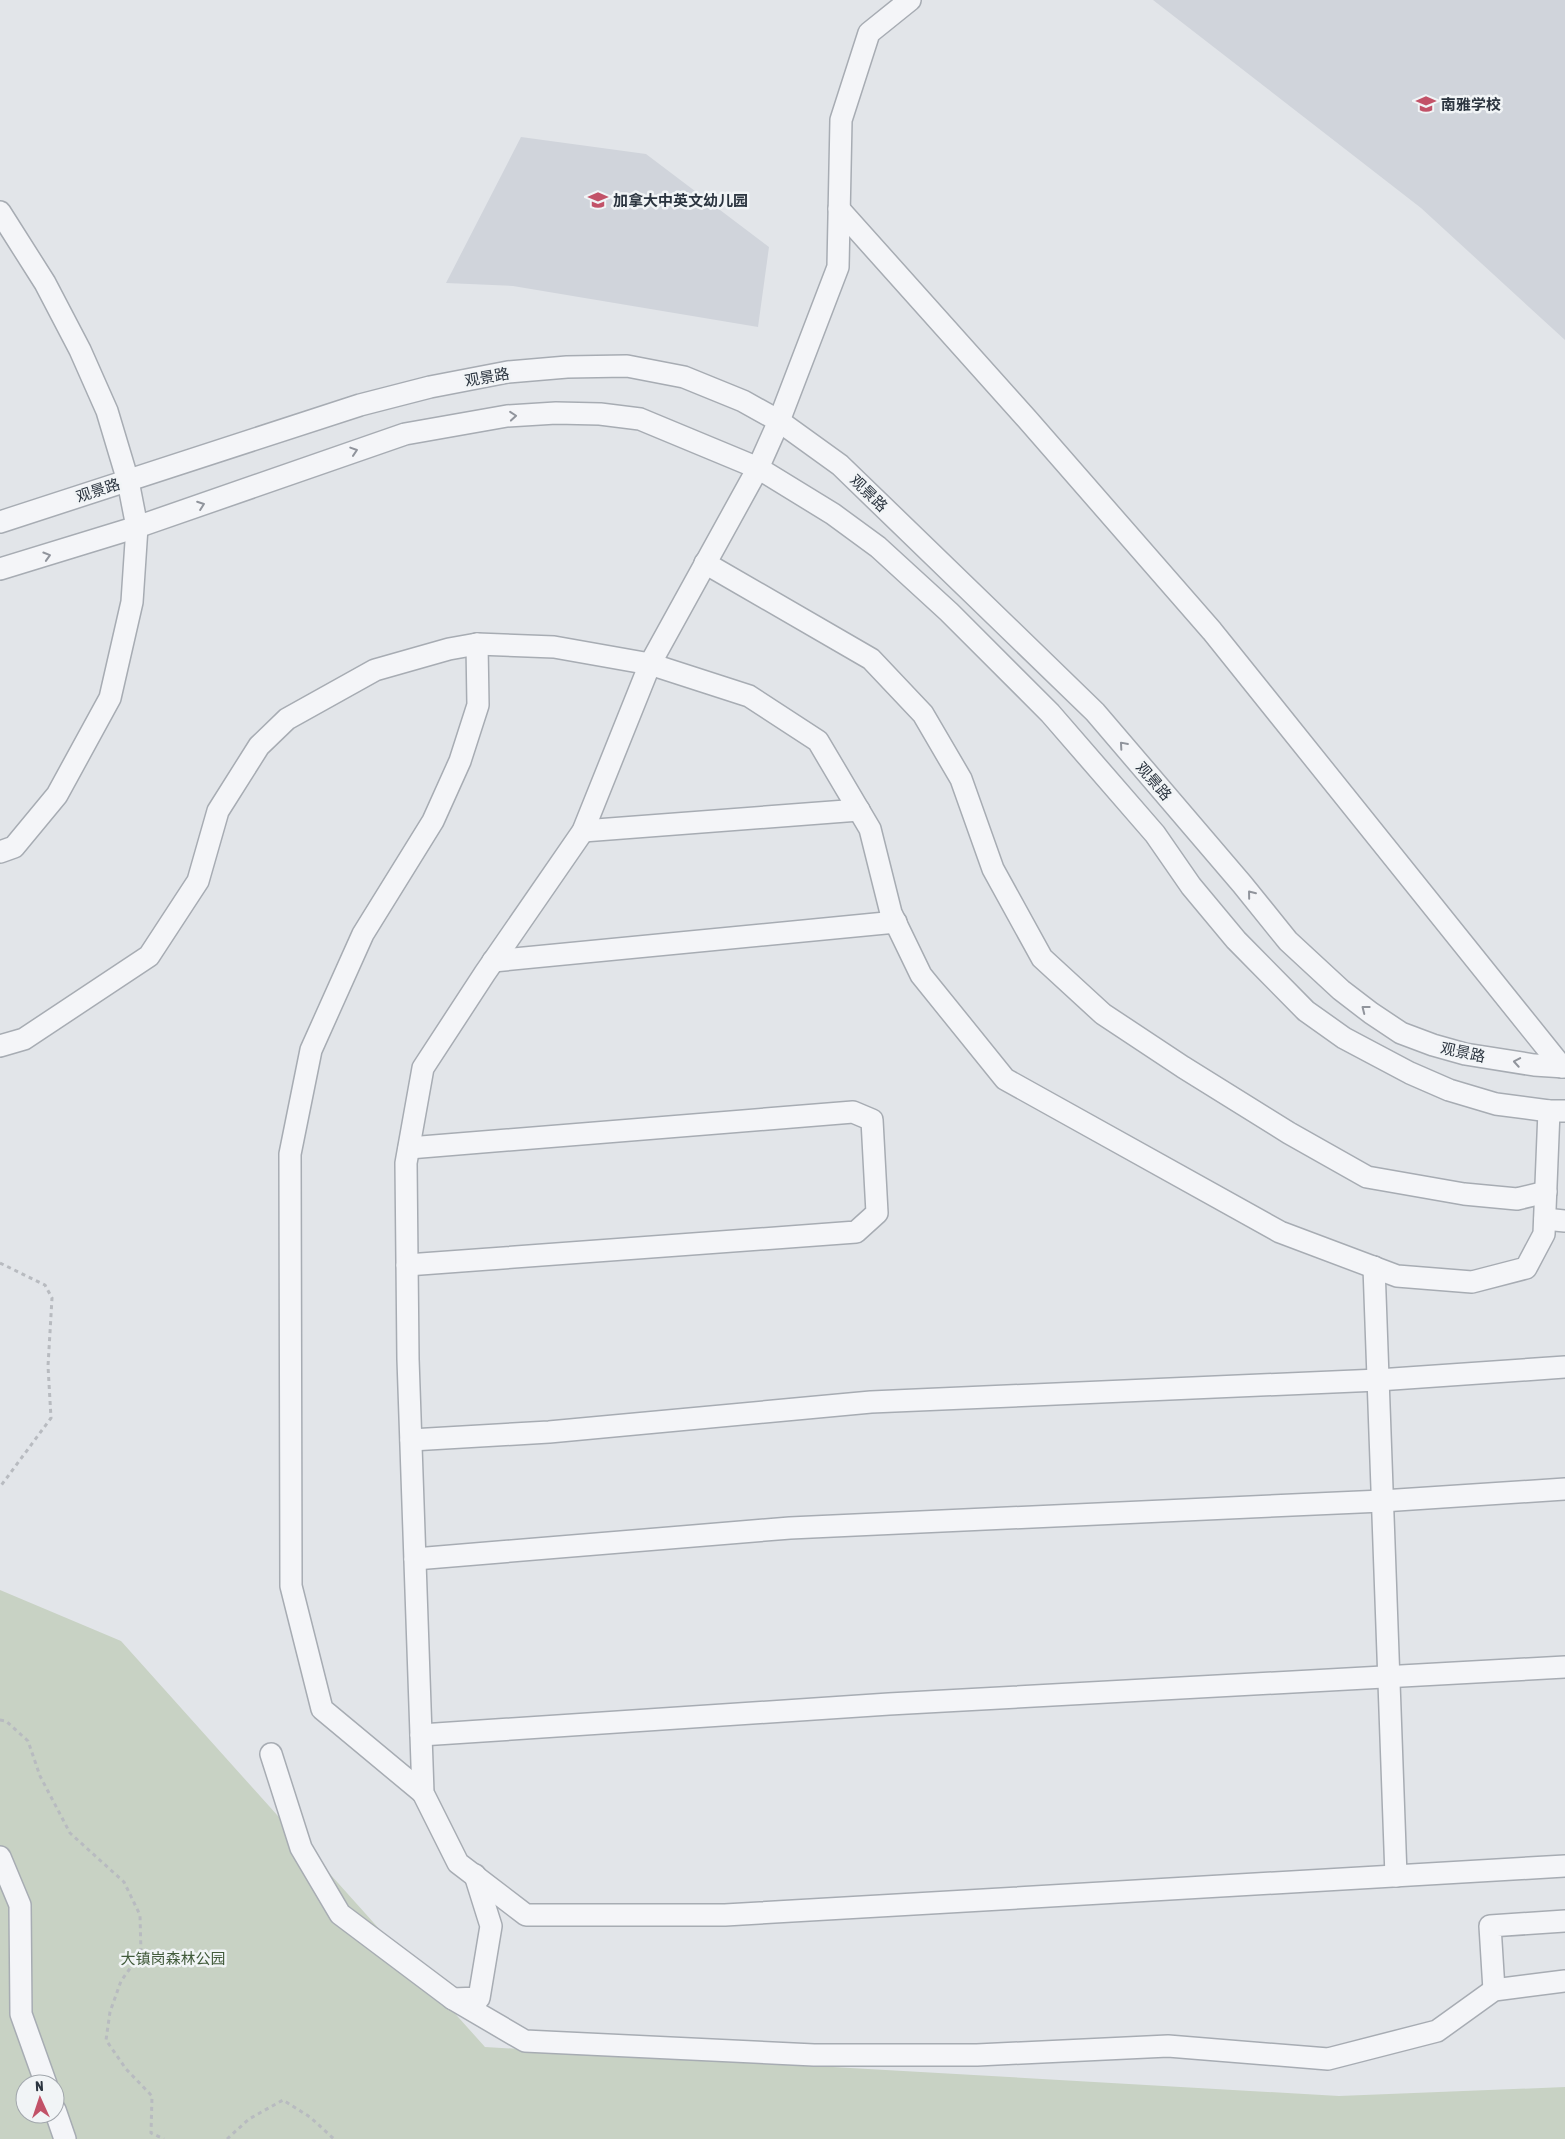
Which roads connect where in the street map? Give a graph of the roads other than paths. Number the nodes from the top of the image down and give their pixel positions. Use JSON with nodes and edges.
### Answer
{"nodes":[{"id":1,"x":910,"y":0,"type":"edge"},
{"id":2,"x":839,"y":209,"type":"junction"},
{"id":3,"x":0,"y":212,"type":"edge"},
{"id":4,"x":778,"y":421,"type":"junction"},
{"id":5,"x":758,"y":468,"type":"junction"},
{"id":6,"x":128,"y":481,"type":"junction"},
{"id":7,"x":0,"y":522,"type":"edge"},
{"id":8,"x":137,"y":527,"type":"junction"},
{"id":9,"x":705,"y":563,"type":"junction"},
{"id":10,"x":0,"y":570,"type":"edge"},
{"id":11,"x":477,"y":644,"type":"junction"},
{"id":12,"x":650,"y":664,"type":"junction"},
{"id":13,"x":859,"y":810,"type":"junction"},
{"id":14,"x":583,"y":831,"type":"junction"},
{"id":15,"x":0,"y":852,"type":"edge"},
{"id":16,"x":896,"y":922,"type":"junction"},
{"id":17,"x":493,"y":961,"type":"junction"},
{"id":18,"x":0,"y":1046,"type":"edge"},
{"id":19,"x":1563,"y":1067,"type":"edge"},
{"id":20,"x":1557,"y":1111,"type":"edge"},
{"id":21,"x":409,"y":1148,"type":"junction"},
{"id":22,"x":1546,"y":1192,"type":"junction"},
{"id":23,"x":1555,"y":1220,"type":"edge"},
{"id":24,"x":407,"y":1265,"type":"junction"},
{"id":25,"x":1374,"y":1267,"type":"junction"},
{"id":26,"x":1565,"y":1367,"type":"edge"},
{"id":27,"x":1378,"y":1380,"type":"junction"},
{"id":28,"x":411,"y":1440,"type":"junction"},
{"id":29,"x":1565,"y":1489,"type":"edge"},
{"id":30,"x":1382,"y":1501,"type":"junction"},
{"id":31,"x":415,"y":1559,"type":"junction"},
{"id":32,"x":1565,"y":1667,"type":"edge"},
{"id":33,"x":1388,"y":1677,"type":"junction"},
{"id":34,"x":421,"y":1736,"type":"junction"},
{"id":35,"x":271,"y":1754,"type":"dead end"},
{"id":36,"x":423,"y":1793,"type":"junction"},
{"id":37,"x":0,"y":1857,"type":"edge"},
{"id":38,"x":1565,"y":1866,"type":"edge"},
{"id":39,"x":475,"y":1875,"type":"junction"},
{"id":40,"x":1396,"y":1876,"type":"junction"},
{"id":41,"x":1565,"y":1921,"type":"edge"},
{"id":42,"x":1565,"y":1981,"type":"edge"},
{"id":43,"x":1494,"y":1990,"type":"junction"},
{"id":44,"x":453,"y":1999,"type":"junction"},
{"id":45,"x":42,"y":2074,"type":"edge"},
{"id":46,"x":60,"y":2124,"type":"edge"},
{"id":47,"x":65,"y":2139,"type":"edge"}],
"edges":[{"from":1,"to":2,"type":"street"},
{"from":2,"to":4,"type":"street"},
{"from":2,"to":19,"type":"street"},
{"from":3,"to":6,"type":"street"},
{"from":4,"to":5,"type":"street"},
{"from":4,"to":6,"type":"street","name":"观景路"},
{"from":19,"to":4,"type":"street","name":"观景路","one_way":true},
{"from":8,"to":5,"type":"street","one_way":true},
{"from":5,"to":9,"type":"street"},
{"from":5,"to":20,"type":"street"},
{"from":6,"to":7,"type":"street","name":"观景路"},
{"from":6,"to":8,"type":"street"},
{"from":10,"to":8,"type":"street","one_way":true},
{"from":8,"to":15,"type":"street"},
{"from":9,"to":12,"type":"street"},
{"from":9,"to":22,"type":"street"},
{"from":11,"to":12,"type":"street"},
{"from":11,"to":18,"type":"street"},
{"from":11,"to":36,"type":"street"},
{"from":12,"to":13,"type":"street"},
{"from":12,"to":14,"type":"street"},
{"from":13,"to":14,"type":"street"},
{"from":13,"to":16,"type":"street"},
{"from":14,"to":17,"type":"street"},
{"from":16,"to":17,"type":"street"},
{"from":16,"to":25,"type":"street"},
{"from":17,"to":21,"type":"street"},
{"from":20,"to":22,"type":"street"},
{"from":21,"to":24,"type":"street"},
{"from":21,"to":24,"type":"street"},
{"from":22,"to":23,"type":"street"},
{"from":23,"to":25,"type":"street"},
{"from":24,"to":28,"type":"street"},
{"from":25,"to":27,"type":"street"},
{"from":26,"to":27,"type":"street"},
{"from":27,"to":28,"type":"street"},
{"from":27,"to":30,"type":"street"},
{"from":28,"to":31,"type":"street"},
{"from":29,"to":30,"type":"street"},
{"from":30,"to":31,"type":"street"},
{"from":30,"to":33,"type":"street"},
{"from":31,"to":34,"type":"street"},
{"from":32,"to":33,"type":"street"},
{"from":33,"to":34,"type":"street"},
{"from":33,"to":40,"type":"street"},
{"from":34,"to":36,"type":"street"},
{"from":35,"to":44,"type":"street"},
{"from":36,"to":39,"type":"street"},
{"from":37,"to":45,"type":"street"},
{"from":38,"to":40,"type":"street"},
{"from":39,"to":40,"type":"street"},
{"from":39,"to":44,"type":"street"},
{"from":41,"to":43,"type":"street"},
{"from":42,"to":43,"type":"street"},
{"from":43,"to":44,"type":"street"},
{"from":46,"to":47,"type":"street"}]}
